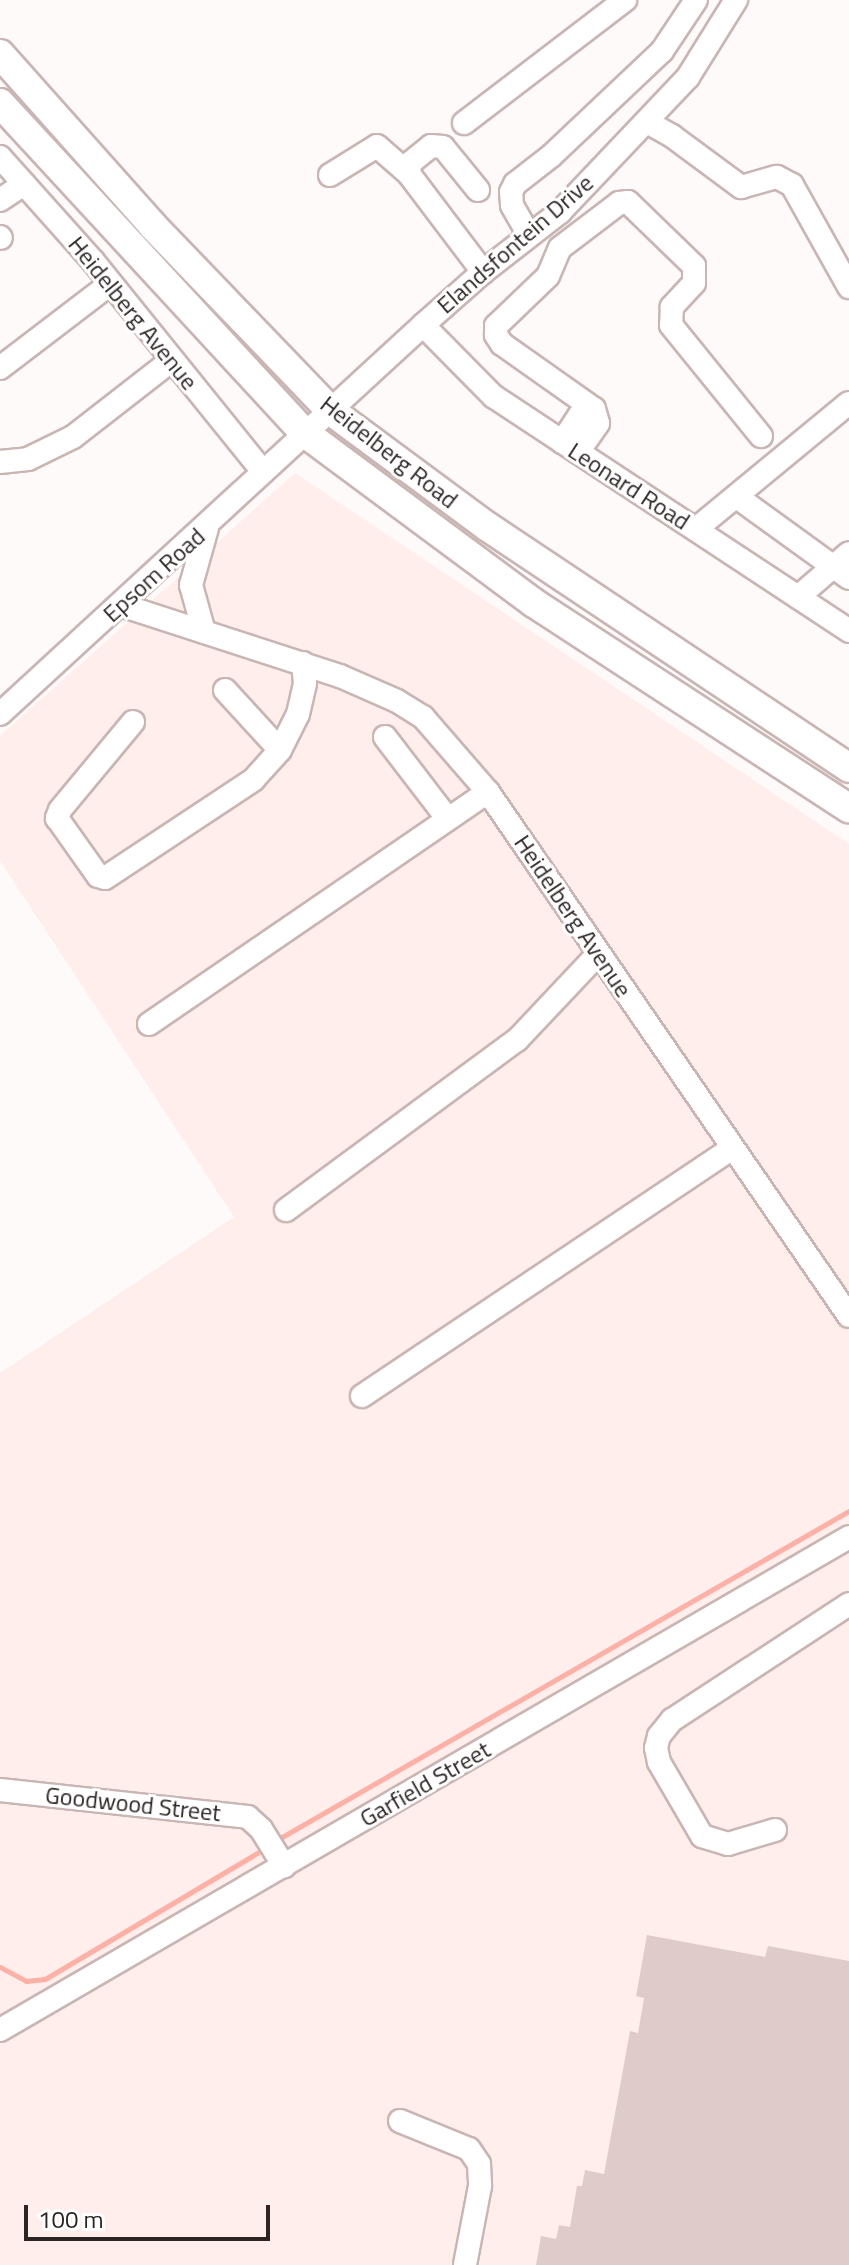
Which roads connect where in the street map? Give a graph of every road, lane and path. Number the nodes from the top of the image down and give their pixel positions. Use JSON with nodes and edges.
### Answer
{"nodes":[{"id":1,"x":625,"y":0,"type":"edge"},
{"id":2,"x":696,"y":0,"type":"edge"},
{"id":3,"x":736,"y":0,"type":"edge"},
{"id":4,"x":0,"y":54,"type":"edge"},
{"id":5,"x":0,"y":103,"type":"edge"},
{"id":6,"x":647,"y":122,"type":"junction"},
{"id":7,"x":464,"y":123,"type":"dead end"},
{"id":8,"x":0,"y":157,"type":"edge"},
{"id":9,"x":409,"y":174,"type":"junction"},
{"id":10,"x":330,"y":175,"type":"dead end"},
{"id":11,"x":24,"y":184,"type":"junction"},
{"id":12,"x":478,"y":190,"type":"dead end"},
{"id":13,"x":0,"y":200,"type":"edge"},
{"id":14,"x":529,"y":235,"type":"junction"},
{"id":15,"x":483,"y":272,"type":"junction"},
{"id":16,"x":110,"y":284,"type":"junction"},
{"id":17,"x":849,"y":287,"type":"edge"},
{"id":18,"x":423,"y":325,"type":"junction"},
{"id":19,"x":172,"y":360,"type":"junction"},
{"id":20,"x":0,"y":368,"type":"edge"},
{"id":21,"x":849,"y":403,"type":"edge"},
{"id":22,"x":331,"y":411,"type":"junction"},
{"id":23,"x":305,"y":433,"type":"junction"},
{"id":24,"x":761,"y":436,"type":"dead end"},
{"id":25,"x":570,"y":447,"type":"junction"},
{"id":26,"x":0,"y":462,"type":"edge"},
{"id":27,"x":263,"y":472,"type":"junction"},
{"id":28,"x":737,"y":497,"type":"junction"},
{"id":29,"x":207,"y":527,"type":"junction"},
{"id":30,"x":696,"y":529,"type":"junction"},
{"id":31,"x":849,"y":553,"type":"edge"},
{"id":32,"x":840,"y":573,"type":"edge"},
{"id":33,"x":798,"y":597,"type":"junction"},
{"id":34,"x":121,"y":605,"type":"junction"},
{"id":35,"x":849,"y":631,"type":"edge"},
{"id":36,"x":204,"y":632,"type":"junction"},
{"id":37,"x":303,"y":663,"type":"junction"},
{"id":38,"x":225,"y":690,"type":"dead end"},
{"id":39,"x":0,"y":714,"type":"edge"},
{"id":40,"x":133,"y":722,"type":"dead end"},
{"id":41,"x":385,"y":737,"type":"dead end"},
{"id":42,"x":280,"y":750,"type":"junction"},
{"id":43,"x":849,"y":768,"type":"edge"},
{"id":44,"x":488,"y":792,"type":"junction"},
{"id":45,"x":849,"y":808,"type":"edge"},
{"id":46,"x":448,"y":819,"type":"junction"},
{"id":47,"x":598,"y":954,"type":"junction"},
{"id":48,"x":149,"y":1024,"type":"dead end"},
{"id":49,"x":732,"y":1148,"type":"junction"},
{"id":50,"x":286,"y":1210,"type":"dead end"},
{"id":51,"x":849,"y":1316,"type":"edge"},
{"id":52,"x":362,"y":1396,"type":"dead end"},
{"id":53,"x":846,"y":1543,"type":"edge"},
{"id":54,"x":849,"y":1604,"type":"edge"},
{"id":55,"x":0,"y":1790,"type":"edge"},
{"id":56,"x":775,"y":1830,"type":"dead end"},
{"id":57,"x":284,"y":1866,"type":"junction"},
{"id":58,"x":0,"y":2030,"type":"edge"},
{"id":59,"x":400,"y":2121,"type":"dead end"},
{"id":60,"x":465,"y":2265,"type":"edge"}],
"edges":[{"from":1,"to":7,"type":"street"},
{"from":2,"to":14,"type":"street"},
{"from":3,"to":6,"type":"street","name":"Elandsfontein Drive"},
{"from":4,"to":22,"type":"main road","name":"Heidelberg Road"},
{"from":5,"to":23,"type":"main road","name":"Heidelberg Road"},
{"from":6,"to":14,"type":"street","name":"Elandsfontein Drive"},
{"from":6,"to":17,"type":"street"},
{"from":8,"to":11,"type":"street","name":"Heidelberg Avenue"},
{"from":9,"to":10,"type":"street"},
{"from":9,"to":12,"type":"street"},
{"from":9,"to":15,"type":"street"},
{"from":11,"to":13,"type":"street"},
{"from":11,"to":16,"type":"street","name":"Heidelberg Avenue"},
{"from":14,"to":15,"type":"street","name":"Elandsfontein Drive"},
{"from":15,"to":18,"type":"street","name":"Elandsfontein Drive"},
{"from":16,"to":19,"type":"street","name":"Heidelberg Avenue"},
{"from":16,"to":20,"type":"street"},
{"from":18,"to":22,"type":"street","name":"Elandsfontein Drive"},
{"from":18,"to":25,"type":"street","name":"Leonard Road"},
{"from":19,"to":26,"type":"street"},
{"from":19,"to":27,"type":"street","name":"Heidelberg Avenue"},
{"from":21,"to":28,"type":"street"},
{"from":22,"to":23,"type":"street","name":"Elandsfontein Drive"},
{"from":22,"to":43,"type":"main road","name":"Heidelberg Road"},
{"from":23,"to":27,"type":"street","name":"Epsom Road"},
{"from":23,"to":45,"type":"main road","name":"Heidelberg Road"},
{"from":24,"to":25,"type":"street"},
{"from":25,"to":30,"type":"street","name":"Leonard Road"},
{"from":27,"to":29,"type":"street","name":"Epsom Road"},
{"from":28,"to":30,"type":"street"},
{"from":28,"to":32,"type":"street"},
{"from":29,"to":34,"type":"street","name":"Epsom Road"},
{"from":29,"to":36,"type":"street"},
{"from":30,"to":33,"type":"street","name":"Leonard Road"},
{"from":31,"to":32,"type":"street"},
{"from":32,"to":33,"type":"street"},
{"from":33,"to":35,"type":"street","name":"Leonard Road"},
{"from":34,"to":36,"type":"street","name":"Heidelberg Avenue"},
{"from":34,"to":39,"type":"street","name":"Epsom Road"},
{"from":36,"to":37,"type":"street","name":"Heidelberg Avenue"},
{"from":37,"to":42,"type":"street"},
{"from":37,"to":44,"type":"street","name":"Heidelberg Avenue"},
{"from":38,"to":42,"type":"street"},
{"from":40,"to":42,"type":"street"},
{"from":41,"to":46,"type":"street"},
{"from":44,"to":46,"type":"street"},
{"from":44,"to":47,"type":"street","name":"Heidelberg Avenue"},
{"from":46,"to":48,"type":"street"},
{"from":47,"to":49,"type":"street","name":"Heidelberg Avenue"},
{"from":47,"to":50,"type":"street"},
{"from":49,"to":51,"type":"street","name":"Heidelberg Avenue"},
{"from":49,"to":52,"type":"street"},
{"from":53,"to":57,"type":"street","name":"Garfield Street"},
{"from":54,"to":56,"type":"street"},
{"from":55,"to":57,"type":"street","name":"Goodwood Street"},
{"from":57,"to":58,"type":"street","name":"Garfield Street"},
{"from":59,"to":60,"type":"street"}]}
